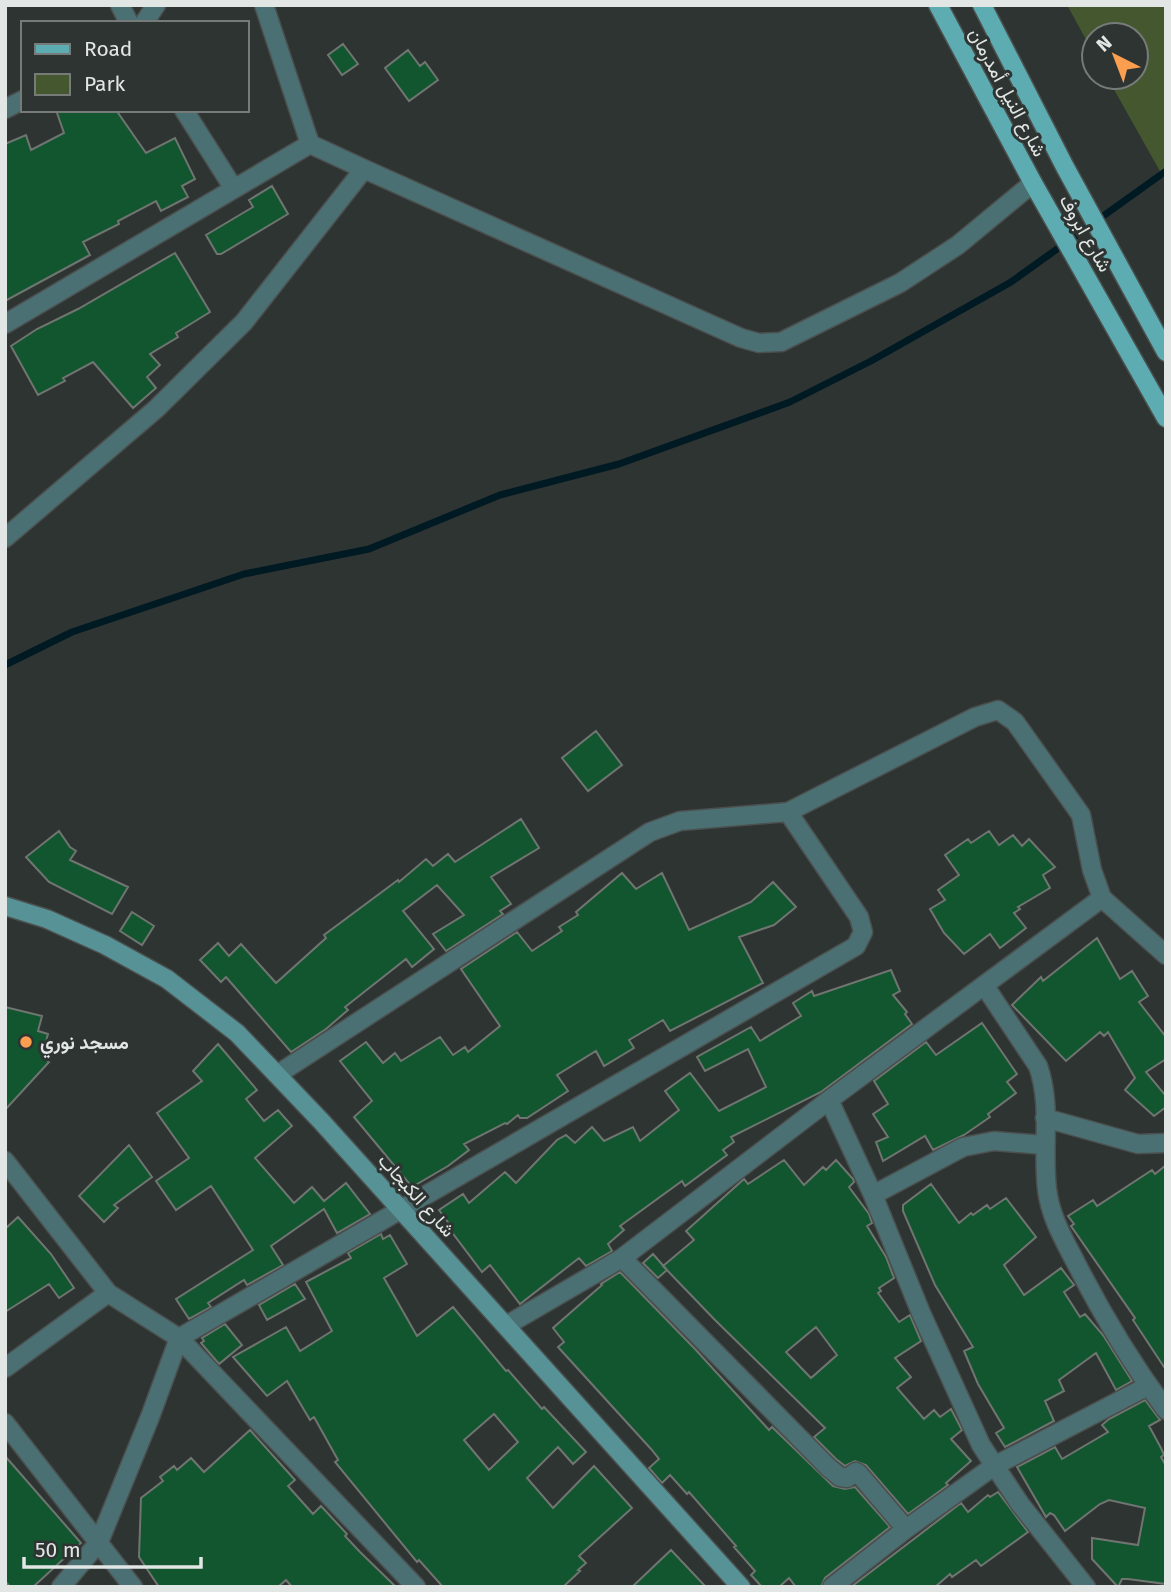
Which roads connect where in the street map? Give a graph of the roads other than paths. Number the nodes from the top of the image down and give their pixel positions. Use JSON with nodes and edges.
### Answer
{"nodes":[{"id":1,"x":120,"y":5,"type":"edge"},
{"id":2,"x":156,"y":5,"type":"edge"},
{"id":3,"x":264,"y":5,"type":"edge"},
{"id":4,"x":938,"y":5,"type":"edge"},
{"id":5,"x":982,"y":5,"type":"edge"},
{"id":6,"x":128,"y":21,"type":"edge"},
{"id":7,"x":145,"y":21,"type":"edge"},
{"id":8,"x":21,"y":101,"type":"edge"},
{"id":9,"x":5,"y":109,"type":"edge"},
{"id":10,"x":185,"y":112,"type":"edge"},
{"id":11,"x":310,"y":144,"type":"junction"},
{"id":12,"x":364,"y":169,"type":"junction"},
{"id":13,"x":234,"y":189,"type":"junction"},
{"id":14,"x":1037,"y":190,"type":"junction"},
{"id":15,"x":5,"y":324,"type":"edge"},
{"id":16,"x":1166,"y":352,"type":"edge"},
{"id":17,"x":1166,"y":418,"type":"edge"},
{"id":18,"x":5,"y":538,"type":"edge"},
{"id":19,"x":788,"y":812,"type":"junction"},
{"id":20,"x":1102,"y":898,"type":"junction"},
{"id":21,"x":5,"y":906,"type":"edge"},
{"id":22,"x":1166,"y":955,"type":"edge"},
{"id":23,"x":984,"y":985,"type":"junction"},
{"id":24,"x":278,"y":1074,"type":"junction"},
{"id":25,"x":830,"y":1100,"type":"junction"},
{"id":26,"x":1045,"y":1118,"type":"junction"},
{"id":27,"x":1166,"y":1143,"type":"edge"},
{"id":28,"x":1044,"y":1145,"type":"junction"},
{"id":29,"x":5,"y":1161,"type":"edge"},
{"id":30,"x":873,"y":1195,"type":"junction"},
{"id":31,"x":401,"y":1209,"type":"junction"},
{"id":32,"x":622,"y":1258,"type":"junction"},
{"id":33,"x":108,"y":1293,"type":"junction"},
{"id":34,"x":507,"y":1325,"type":"junction"},
{"id":35,"x":179,"y":1338,"type":"junction"},
{"id":36,"x":5,"y":1368,"type":"edge"},
{"id":37,"x":1148,"y":1386,"type":"junction"},
{"id":38,"x":1166,"y":1410,"type":"edge"},
{"id":39,"x":5,"y":1423,"type":"edge"},
{"id":40,"x":994,"y":1466,"type":"junction"},
{"id":41,"x":906,"y":1529,"type":"junction"},
{"id":42,"x":99,"y":1542,"type":"junction"},
{"id":43,"x":61,"y":1587,"type":"edge"},
{"id":44,"x":133,"y":1587,"type":"edge"},
{"id":45,"x":416,"y":1587,"type":"edge"},
{"id":46,"x":741,"y":1587,"type":"edge"},
{"id":47,"x":832,"y":1587,"type":"edge"},
{"id":48,"x":1086,"y":1587,"type":"edge"}],
"edges":[{"from":1,"to":6,"type":"street"},
{"from":2,"to":7,"type":"street"},
{"from":3,"to":11,"type":"street"},
{"from":4,"to":14,"type":"main road","name":"شارع النيل أمدرمان"},
{"from":5,"to":16,"type":"main road"},
{"from":8,"to":9,"type":"street"},
{"from":10,"to":13,"type":"street"},
{"from":11,"to":12,"type":"street"},
{"from":11,"to":13,"type":"street"},
{"from":12,"to":14,"type":"street"},
{"from":12,"to":18,"type":"street"},
{"from":13,"to":15,"type":"street"},
{"from":14,"to":17,"type":"main road","name":"شارع ابروف"},
{"from":19,"to":20,"type":"street"},
{"from":19,"to":24,"type":"street"},
{"from":19,"to":31,"type":"street"},
{"from":20,"to":22,"type":"street"},
{"from":20,"to":23,"type":"street"},
{"from":21,"to":24,"type":"main road","name":"شارع الكبجاب"},
{"from":23,"to":25,"type":"street"},
{"from":23,"to":26,"type":"street"},
{"from":24,"to":31,"type":"main road","name":"شارع الكبجاب"},
{"from":25,"to":30,"type":"street"},
{"from":25,"to":32,"type":"street"},
{"from":26,"to":27,"type":"street"},
{"from":26,"to":28,"type":"street"},
{"from":28,"to":30,"type":"street"},
{"from":28,"to":37,"type":"street"},
{"from":29,"to":33,"type":"street"},
{"from":30,"to":40,"type":"street"},
{"from":31,"to":34,"type":"main road","name":"شارع الكبجاب"},
{"from":31,"to":35,"type":"street"},
{"from":32,"to":34,"type":"street"},
{"from":32,"to":41,"type":"street"},
{"from":33,"to":35,"type":"street"},
{"from":33,"to":36,"type":"street"},
{"from":34,"to":46,"type":"main road","name":"شارع الكبجاب"},
{"from":35,"to":42,"type":"street"},
{"from":35,"to":45,"type":"street"},
{"from":37,"to":38,"type":"street"},
{"from":37,"to":40,"type":"street"},
{"from":39,"to":42,"type":"street"},
{"from":40,"to":41,"type":"street"},
{"from":40,"to":48,"type":"street"},
{"from":41,"to":47,"type":"street"},
{"from":42,"to":43,"type":"street"},
{"from":42,"to":44,"type":"street"}]}
